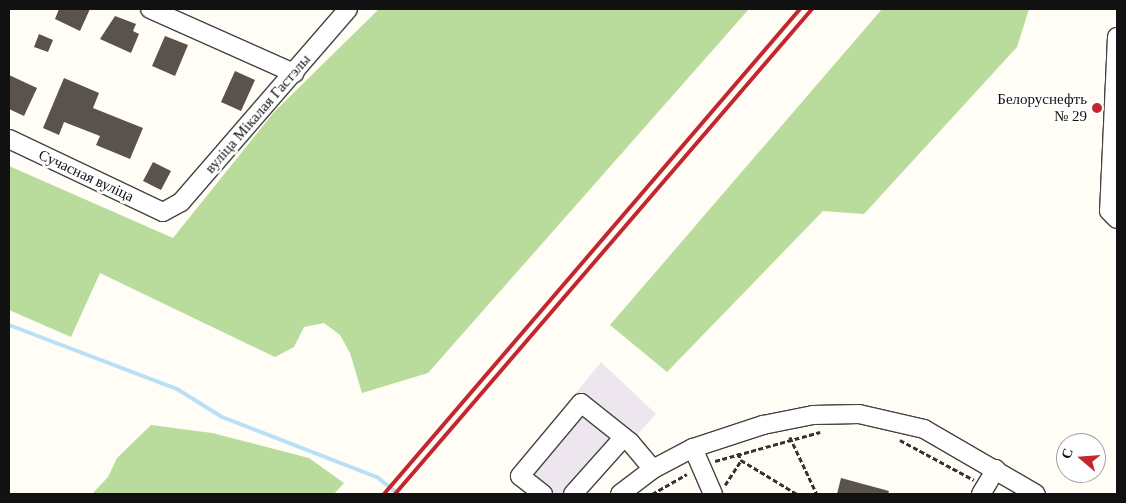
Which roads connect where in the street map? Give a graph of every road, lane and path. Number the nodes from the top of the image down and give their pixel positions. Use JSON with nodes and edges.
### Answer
{"nodes":[{"id":1,"x":150,"y":9,"type":"edge"},
{"id":2,"x":348,"y":9,"type":"edge"},
{"id":3,"x":1117,"y":37,"type":"edge"},
{"id":4,"x":1117,"y":66,"type":"edge"},
{"id":5,"x":294,"y":73,"type":"junction"},
{"id":6,"x":1116,"y":89,"type":"edge"},
{"id":7,"x":1115,"y":113,"type":"edge"},
{"id":8,"x":1115,"y":136,"type":"edge"},
{"id":9,"x":9,"y":139,"type":"edge"},
{"id":10,"x":1114,"y":177,"type":"edge"},
{"id":11,"x":163,"y":212,"type":"joint"},
{"id":12,"x":1117,"y":219,"type":"edge"},
{"id":13,"x":824,"y":431,"type":"dead end"},
{"id":14,"x":624,"y":437,"type":"junction"},
{"id":15,"x":790,"y":437,"type":"junction"},
{"id":16,"x":891,"y":437,"type":"dead end"},
{"id":17,"x":693,"y":448,"type":"junction"},
{"id":18,"x":738,"y":452,"type":"junction"},
{"id":19,"x":741,"y":460,"type":"junction"},
{"id":20,"x":701,"y":467,"type":"junction"},
{"id":21,"x":653,"y":469,"type":"junction"},
{"id":22,"x":996,"y":469,"type":"junction"},
{"id":23,"x":718,"y":491,"type":"edge"},
{"id":24,"x":983,"y":491,"type":"edge"},
{"id":25,"x":543,"y":494,"type":"edge"},
{"id":26,"x":572,"y":494,"type":"edge"},
{"id":27,"x":620,"y":494,"type":"edge"},
{"id":28,"x":652,"y":494,"type":"edge"},
{"id":29,"x":797,"y":494,"type":"edge"},
{"id":30,"x":817,"y":494,"type":"edge"},
{"id":31,"x":1036,"y":494,"type":"edge"}],
"edges":[{"from":1,"to":5,"type":"street"},
{"from":2,"to":5,"type":"street","name":"вуліца Мікалая Гастэлы"},
{"from":3,"to":4,"type":"street"},
{"from":4,"to":6,"type":"street"},
{"from":5,"to":11,"type":"street","name":"вуліца Мікалая Гастэлы"},
{"from":6,"to":7,"type":"street"},
{"from":7,"to":8,"type":"street"},
{"from":8,"to":10,"type":"street"},
{"from":9,"to":11,"type":"street","name":"Сучасная вуліца"},
{"from":10,"to":12,"type":"street"},
{"from":13,"to":15,"type":"path"},
{"from":14,"to":21,"type":"street"},
{"from":14,"to":25,"type":"street"},
{"from":14,"to":26,"type":"street"},
{"from":15,"to":18,"type":"path"},
{"from":15,"to":30,"type":"path"},
{"from":16,"to":24,"type":"path"},
{"from":17,"to":20,"type":"street"},
{"from":17,"to":21,"type":"street"},
{"from":17,"to":22,"type":"street"},
{"from":18,"to":19,"type":"path"},
{"from":18,"to":20,"type":"path"},
{"from":19,"to":23,"type":"path"},
{"from":19,"to":29,"type":"path"},
{"from":20,"to":23,"type":"street"},
{"from":20,"to":28,"type":"path"},
{"from":21,"to":27,"type":"street"},
{"from":22,"to":24,"type":"street"},
{"from":22,"to":31,"type":"street"}]}
